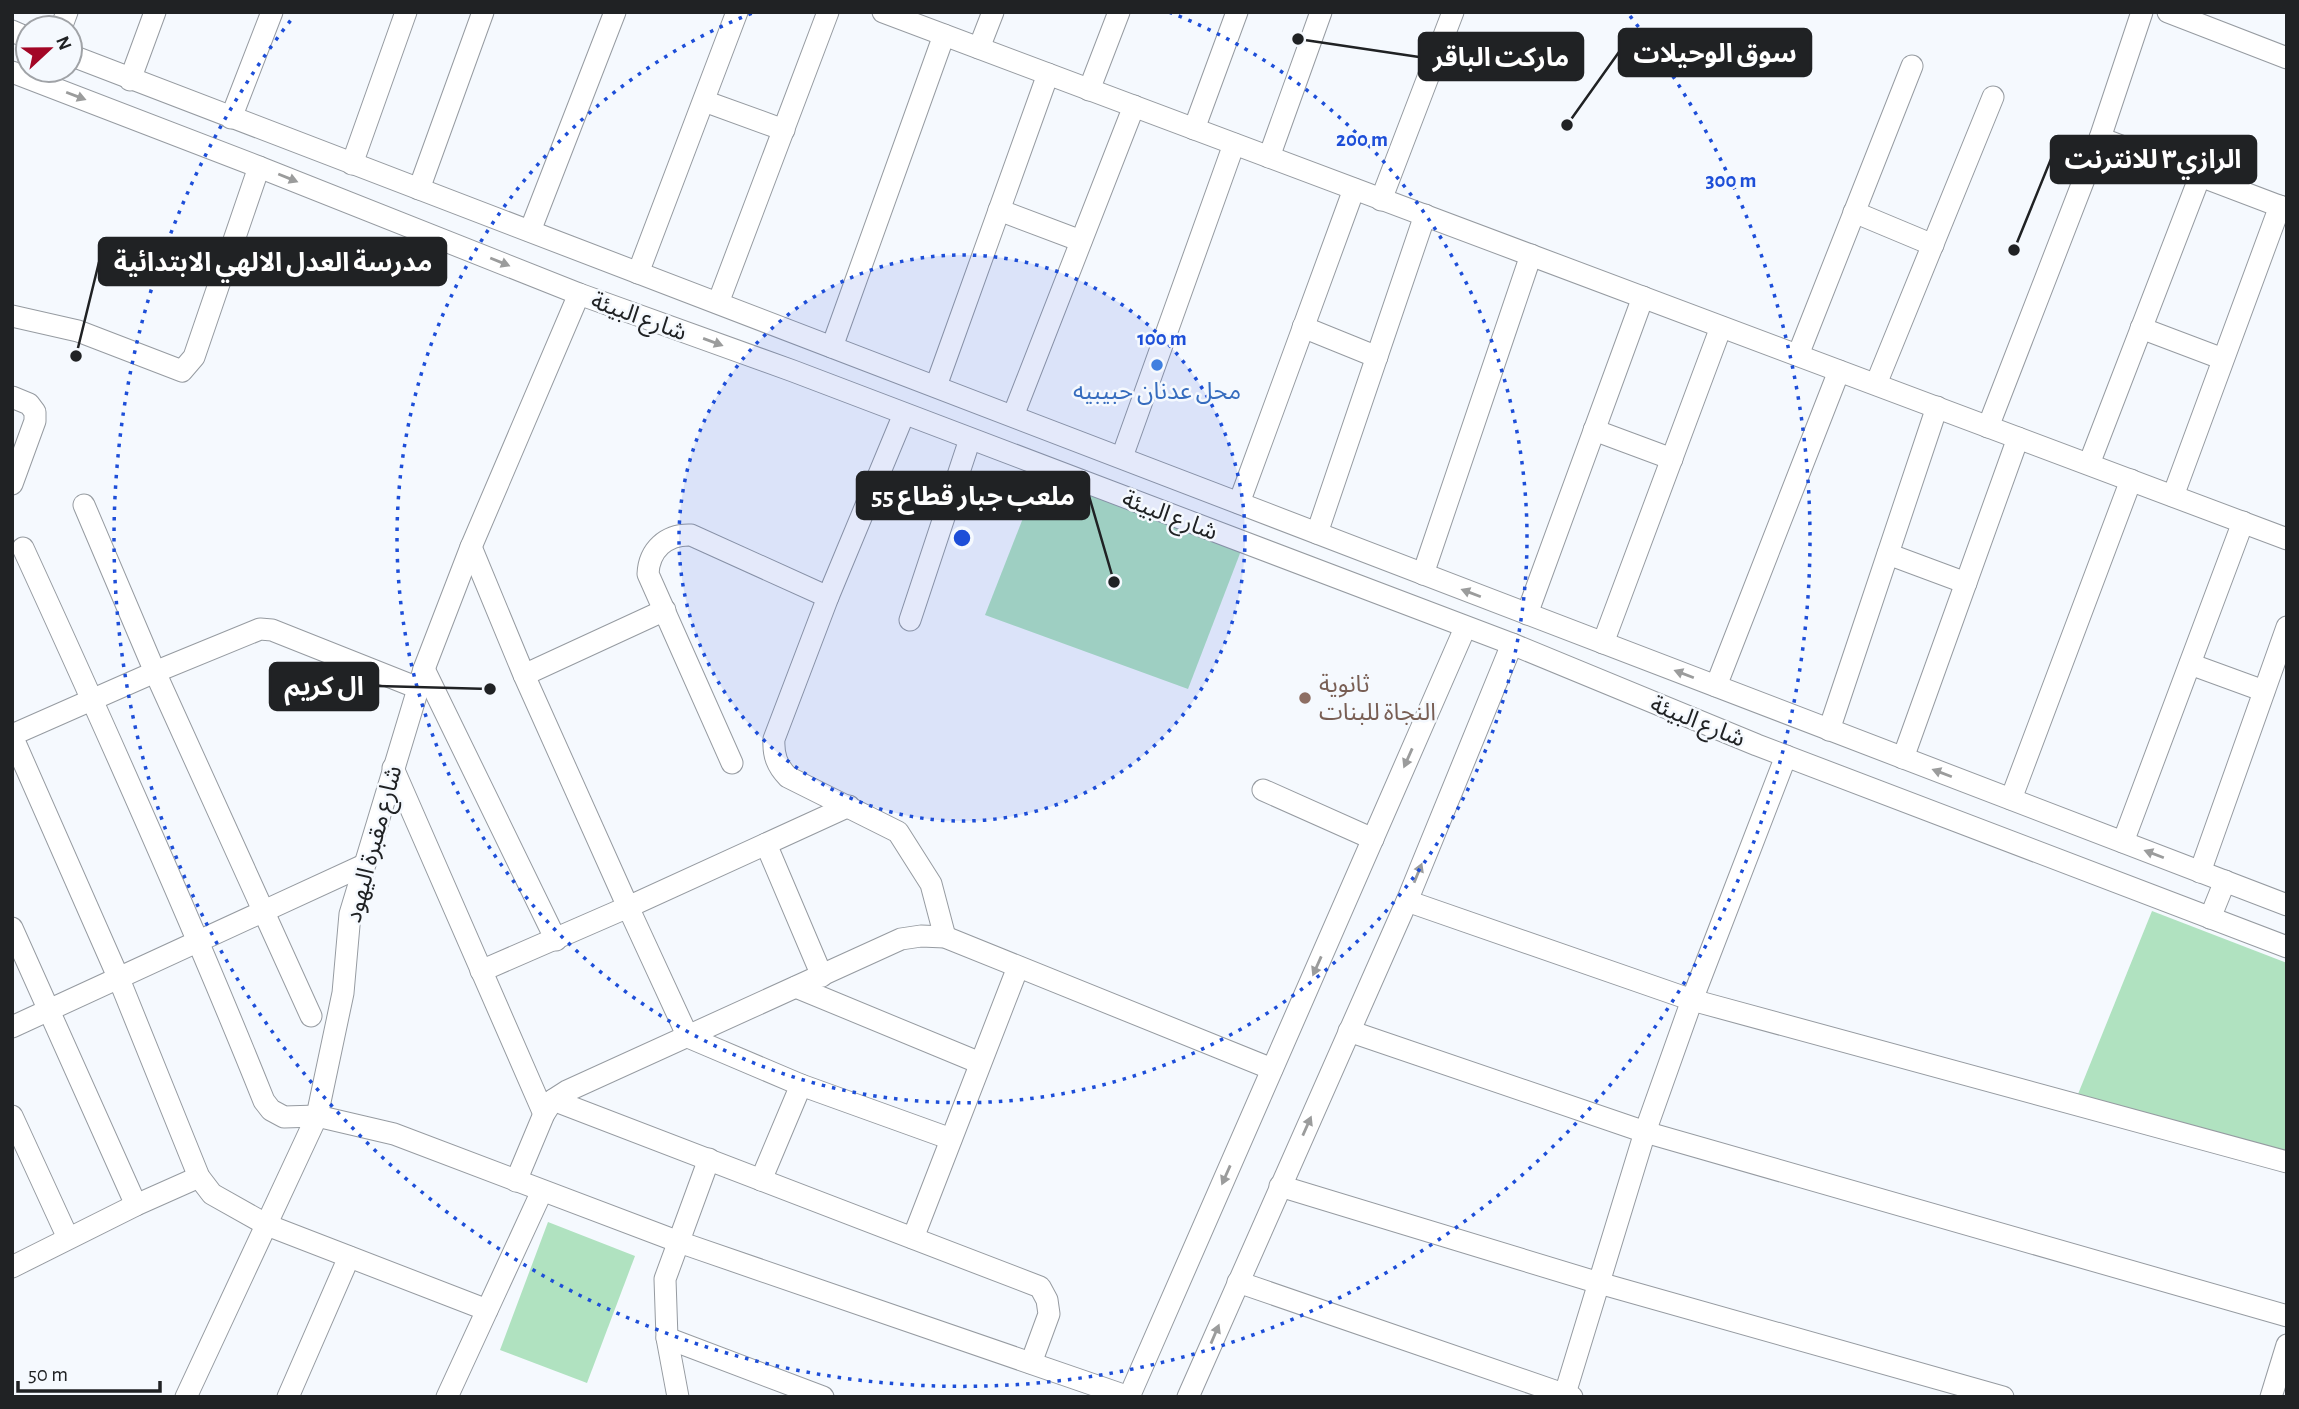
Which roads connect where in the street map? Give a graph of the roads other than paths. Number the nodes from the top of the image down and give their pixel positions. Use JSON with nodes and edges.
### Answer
{"nodes":[{"id":1,"x":155,"y":12,"type":"edge"},
{"id":2,"x":272,"y":12,"type":"edge"},
{"id":3,"x":406,"y":12,"type":"edge"},
{"id":4,"x":483,"y":12,"type":"edge"},
{"id":5,"x":615,"y":12,"type":"edge"},
{"id":6,"x":737,"y":12,"type":"edge"},
{"id":7,"x":828,"y":12,"type":"edge"},
{"id":8,"x":993,"y":12,"type":"edge"},
{"id":9,"x":1119,"y":12,"type":"edge"},
{"id":10,"x":1237,"y":12,"type":"edge"},
{"id":11,"x":1321,"y":12,"type":"edge"},
{"id":12,"x":1453,"y":12,"type":"edge"},
{"id":13,"x":2142,"y":12,"type":"edge"},
{"id":14,"x":2168,"y":12,"type":"edge"},
{"id":15,"x":896,"y":15,"type":"edge"},
{"id":16,"x":944,"y":35,"type":"junction"},
{"id":17,"x":979,"y":48,"type":"junction"},
{"id":18,"x":2287,"y":58,"type":"edge"},
{"id":19,"x":84,"y":61,"type":"edge"},
{"id":20,"x":1912,"y":66,"type":"dead end"},
{"id":21,"x":12,"y":72,"type":"edge"},
{"id":22,"x":1048,"y":74,"type":"junction"},
{"id":23,"x":130,"y":80,"type":"junction"},
{"id":24,"x":1089,"y":90,"type":"junction"},
{"id":25,"x":1993,"y":97,"type":"dead end"},
{"id":26,"x":704,"y":101,"type":"junction"},
{"id":27,"x":1134,"y":106,"type":"junction"},
{"id":28,"x":231,"y":118,"type":"junction"},
{"id":29,"x":1194,"y":129,"type":"junction"},
{"id":30,"x":784,"y":130,"type":"junction"},
{"id":31,"x":2100,"y":138,"type":"junction"},
{"id":32,"x":1234,"y":144,"type":"junction"},
{"id":33,"x":1269,"y":157,"type":"junction"},
{"id":34,"x":352,"y":164,"type":"junction"},
{"id":35,"x":259,"y":167,"type":"junction"},
{"id":36,"x":2200,"y":176,"type":"junction"},
{"id":37,"x":419,"y":189,"type":"junction"},
{"id":38,"x":1354,"y":189,"type":"junction"},
{"id":39,"x":1381,"y":200,"type":"junction"},
{"id":40,"x":2283,"y":207,"type":"edge"},
{"id":41,"x":999,"y":210,"type":"junction"},
{"id":42,"x":1854,"y":212,"type":"junction"},
{"id":43,"x":1425,"y":215,"type":"junction"},
{"id":44,"x":530,"y":232,"type":"junction"},
{"id":45,"x":1081,"y":241,"type":"junction"},
{"id":46,"x":1933,"y":244,"type":"junction"},
{"id":47,"x":1531,"y":255,"type":"junction"},
{"id":48,"x":638,"y":273,"type":"junction"},
{"id":49,"x":579,"y":294,"type":"junction"},
{"id":50,"x":1643,"y":297,"type":"junction"},
{"id":51,"x":718,"y":303,"type":"junction"},
{"id":52,"x":12,"y":316,"type":"edge"},
{"id":53,"x":1303,"y":327,"type":"junction"},
{"id":54,"x":1721,"y":327,"type":"junction"},
{"id":55,"x":2141,"y":328,"type":"junction"},
{"id":56,"x":804,"y":336,"type":"junction"},
{"id":57,"x":832,"y":347,"type":"junction"},
{"id":58,"x":1797,"y":355,"type":"junction"},
{"id":59,"x":1377,"y":357,"type":"junction"},
{"id":60,"x":2223,"y":359,"type":"junction"},
{"id":61,"x":793,"y":371,"type":"junction"},
{"id":62,"x":1839,"y":371,"type":"junction"},
{"id":63,"x":1876,"y":384,"type":"junction"},
{"id":64,"x":936,"y":386,"type":"junction"},
{"id":65,"x":12,"y":397,"type":"edge"},
{"id":66,"x":1937,"y":407,"type":"junction"},
{"id":67,"x":904,"y":414,"type":"junction"},
{"id":68,"x":1013,"y":416,"type":"junction"},
{"id":69,"x":1988,"y":427,"type":"junction"},
{"id":70,"x":1594,"y":430,"type":"junction"},
{"id":71,"x":2018,"y":438,"type":"junction"},
{"id":72,"x":971,"y":439,"type":"junction"},
{"id":73,"x":1122,"y":457,"type":"junction"},
{"id":74,"x":1672,"y":459,"type":"junction"},
{"id":75,"x":2089,"y":464,"type":"junction"},
{"id":76,"x":13,"y":477,"type":"edge"},
{"id":77,"x":2131,"y":480,"type":"junction"},
{"id":78,"x":2173,"y":496,"type":"junction"},
{"id":79,"x":1239,"y":503,"type":"junction"},
{"id":80,"x":85,"y":505,"type":"dead end"},
{"id":81,"x":2243,"y":522,"type":"junction"},
{"id":82,"x":2285,"y":532,"type":"edge"},
{"id":83,"x":1317,"y":534,"type":"junction"},
{"id":84,"x":471,"y":547,"type":"junction"},
{"id":85,"x":23,"y":548,"type":"dead end"},
{"id":86,"x":1888,"y":554,"type":"junction"},
{"id":87,"x":1423,"y":574,"type":"junction"},
{"id":88,"x":1966,"y":583,"type":"junction"},
{"id":89,"x":828,"y":597,"type":"junction"},
{"id":90,"x":665,"y":610,"type":"junction"},
{"id":91,"x":1527,"y":614,"type":"junction"},
{"id":92,"x":910,"y":620,"type":"dead end"},
{"id":93,"x":2287,"y":626,"type":"edge"},
{"id":94,"x":1465,"y":628,"type":"junction"},
{"id":95,"x":1604,"y":643,"type":"junction"},
{"id":96,"x":1512,"y":644,"type":"junction"},
{"id":97,"x":2190,"y":664,"type":"junction"},
{"id":98,"x":155,"y":672,"type":"junction"},
{"id":99,"x":524,"y":675,"type":"junction"},
{"id":100,"x":421,"y":678,"type":"junction"},
{"id":101,"x":1716,"y":686,"type":"junction"},
{"id":102,"x":2264,"y":691,"type":"junction"},
{"id":103,"x":93,"y":699,"type":"junction"},
{"id":104,"x":1829,"y":730,"type":"junction"},
{"id":105,"x":12,"y":736,"type":"edge"},
{"id":106,"x":1786,"y":756,"type":"junction"},
{"id":107,"x":1903,"y":758,"type":"junction"},
{"id":108,"x":732,"y":764,"type":"dead end"},
{"id":109,"x":393,"y":768,"type":"junction"},
{"id":110,"x":1263,"y":790,"type":"dead end"},
{"id":111,"x":2011,"y":799,"type":"junction"},
{"id":112,"x":849,"y":807,"type":"junction"},
{"id":113,"x":1373,"y":839,"type":"junction"},
{"id":114,"x":2123,"y":842,"type":"junction"},
{"id":115,"x":766,"y":844,"type":"junction"},
{"id":116,"x":363,"y":865,"type":"junction"},
{"id":117,"x":2200,"y":872,"type":"junction"},
{"id":118,"x":2225,"y":881,"type":"junction"},
{"id":119,"x":1407,"y":901,"type":"junction"},
{"id":120,"x":2287,"y":905,"type":"edge"},
{"id":121,"x":628,"y":907,"type":"junction"},
{"id":122,"x":263,"y":913,"type":"junction"},
{"id":123,"x":2210,"y":918,"type":"junction"},
{"id":124,"x":12,"y":928,"type":"edge"},
{"id":125,"x":945,"y":937,"type":"junction"},
{"id":126,"x":556,"y":940,"type":"junction"},
{"id":127,"x":200,"y":942,"type":"junction"},
{"id":128,"x":2287,"y":947,"type":"edge"},
{"id":129,"x":1018,"y":967,"type":"junction"},
{"id":130,"x":481,"y":971,"type":"junction"},
{"id":131,"x":822,"y":976,"type":"junction"},
{"id":132,"x":119,"y":979,"type":"junction"},
{"id":133,"x":796,"y":987,"type":"junction"},
{"id":134,"x":1692,"y":1000,"type":"junction"},
{"id":135,"x":47,"y":1011,"type":"junction"},
{"id":136,"x":311,"y":1016,"type":"dead end"},
{"id":137,"x":12,"y":1027,"type":"edge"},
{"id":138,"x":1349,"y":1031,"type":"junction"},
{"id":139,"x":688,"y":1037,"type":"junction"},
{"id":140,"x":980,"y":1063,"type":"junction"},
{"id":141,"x":1272,"y":1069,"type":"junction"},
{"id":142,"x":801,"y":1085,"type":"junction"},
{"id":143,"x":548,"y":1107,"type":"junction"},
{"id":144,"x":12,"y":1116,"type":"edge"},
{"id":145,"x":317,"y":1116,"type":"junction"},
{"id":146,"x":1645,"y":1132,"type":"junction"},
{"id":147,"x":951,"y":1139,"type":"junction"},
{"id":148,"x":709,"y":1159,"type":"junction"},
{"id":149,"x":2287,"y":1162,"type":"edge"},
{"id":150,"x":199,"y":1177,"type":"junction"},
{"id":151,"x":761,"y":1180,"type":"junction"},
{"id":152,"x":516,"y":1181,"type":"junction"},
{"id":153,"x":1280,"y":1186,"type":"junction"},
{"id":154,"x":542,"y":1191,"type":"junction"},
{"id":155,"x":136,"y":1205,"type":"junction"},
{"id":156,"x":267,"y":1225,"type":"junction"},
{"id":157,"x":68,"y":1238,"type":"junction"},
{"id":158,"x":913,"y":1238,"type":"junction"},
{"id":159,"x":679,"y":1242,"type":"junction"},
{"id":160,"x":349,"y":1256,"type":"junction"},
{"id":161,"x":12,"y":1267,"type":"edge"},
{"id":162,"x":1238,"y":1282,"type":"junction"},
{"id":163,"x":1599,"y":1283,"type":"junction"},
{"id":164,"x":487,"y":1310,"type":"junction"},
{"id":165,"x":2287,"y":1315,"type":"edge"},
{"id":166,"x":667,"y":1338,"type":"junction"},
{"id":167,"x":2287,"y":1345,"type":"edge"},
{"id":168,"x":1031,"y":1363,"type":"junction"},
{"id":169,"x":1567,"y":1396,"type":"edge"},
{"id":170,"x":186,"y":1397,"type":"edge"},
{"id":171,"x":288,"y":1397,"type":"edge"},
{"id":172,"x":447,"y":1397,"type":"edge"},
{"id":173,"x":678,"y":1397,"type":"edge"},
{"id":174,"x":823,"y":1397,"type":"edge"},
{"id":175,"x":1129,"y":1397,"type":"edge"},
{"id":176,"x":1188,"y":1397,"type":"edge"},
{"id":177,"x":2003,"y":1397,"type":"edge"},
{"id":178,"x":2271,"y":1397,"type":"edge"}],
"edges":[{"from":1,"to":23,"type":"street"},
{"from":2,"to":28,"type":"street"},
{"from":3,"to":34,"type":"street"},
{"from":4,"to":37,"type":"street"},
{"from":5,"to":44,"type":"street"},
{"from":6,"to":26,"type":"street"},
{"from":7,"to":30,"type":"street"},
{"from":8,"to":17,"type":"street"},
{"from":9,"to":24,"type":"street"},
{"from":10,"to":29,"type":"street"},
{"from":11,"to":33,"type":"street"},
{"from":12,"to":39,"type":"street"},
{"from":13,"to":31,"type":"street"},
{"from":14,"to":18,"type":"street"},
{"from":15,"to":16,"type":"street"},
{"from":16,"to":17,"type":"street"},
{"from":16,"to":57,"type":"street"},
{"from":17,"to":22,"type":"street"},
{"from":19,"to":23,"type":"street","name":"شارع البيئة"},
{"from":20,"to":42,"type":"street"},
{"from":21,"to":35,"type":"street","name":"شارع البيئة","one_way":true},
{"from":22,"to":24,"type":"street"},
{"from":22,"to":41,"type":"street"},
{"from":23,"to":28,"type":"street","name":"شارع البيئة"},
{"from":24,"to":27,"type":"street"},
{"from":25,"to":46,"type":"street"},
{"from":26,"to":30,"type":"street"},
{"from":26,"to":48,"type":"street"},
{"from":27,"to":29,"type":"street"},
{"from":27,"to":45,"type":"street"},
{"from":28,"to":34,"type":"street","name":"شارع البيئة"},
{"from":29,"to":32,"type":"street"},
{"from":30,"to":51,"type":"street"},
{"from":31,"to":36,"type":"street"},
{"from":31,"to":69,"type":"street"},
{"from":32,"to":33,"type":"street"},
{"from":32,"to":73,"type":"street"},
{"from":33,"to":38,"type":"street"},
{"from":34,"to":37,"type":"street","name":"شارع البيئة"},
{"from":35,"to":49,"type":"street","name":"شارع البيئة","one_way":true},
{"from":35,"to":52,"type":"street"},
{"from":36,"to":40,"type":"street"},
{"from":36,"to":55,"type":"street"},
{"from":37,"to":44,"type":"street","name":"شارع البيئة"},
{"from":38,"to":39,"type":"street"},
{"from":38,"to":53,"type":"street"},
{"from":39,"to":43,"type":"street"},
{"from":40,"to":60,"type":"street"},
{"from":41,"to":45,"type":"street"},
{"from":41,"to":64,"type":"street"},
{"from":42,"to":46,"type":"street"},
{"from":42,"to":58,"type":"street"},
{"from":43,"to":47,"type":"street"},
{"from":43,"to":59,"type":"street"},
{"from":44,"to":48,"type":"street","name":"شارع البيئة"},
{"from":45,"to":68,"type":"street"},
{"from":46,"to":63,"type":"street"},
{"from":47,"to":50,"type":"street"},
{"from":47,"to":87,"type":"street"},
{"from":48,"to":51,"type":"street","name":"شارع البيئة"},
{"from":49,"to":61,"type":"street","name":"شارع البيئة","one_way":true},
{"from":49,"to":84,"type":"street","name":"شارع مقبرة اليهود"},
{"from":50,"to":54,"type":"street"},
{"from":50,"to":70,"type":"street"},
{"from":51,"to":56,"type":"street","name":"شارع البيئة"},
{"from":53,"to":59,"type":"street"},
{"from":53,"to":79,"type":"street"},
{"from":54,"to":58,"type":"street"},
{"from":54,"to":74,"type":"street"},
{"from":55,"to":60,"type":"street"},
{"from":55,"to":75,"type":"street"},
{"from":56,"to":57,"type":"street","name":"شارع البيئة"},
{"from":56,"to":61,"type":"street"},
{"from":57,"to":64,"type":"street","name":"شارع البيئة"},
{"from":58,"to":62,"type":"street"},
{"from":59,"to":83,"type":"street"},
{"from":60,"to":78,"type":"street"},
{"from":61,"to":67,"type":"street","name":"شارع البيئة"},
{"from":62,"to":63,"type":"street"},
{"from":62,"to":101,"type":"street"},
{"from":63,"to":66,"type":"street"},
{"from":64,"to":68,"type":"street","name":"شارع البيئة"},
{"from":65,"to":76,"type":"street"},
{"from":66,"to":69,"type":"street"},
{"from":66,"to":86,"type":"street"},
{"from":67,"to":72,"type":"street","name":"شارع البيئة"},
{"from":67,"to":89,"type":"street"},
{"from":68,"to":73,"type":"street","name":"شارع البيئة"},
{"from":69,"to":71,"type":"street"},
{"from":70,"to":74,"type":"street"},
{"from":70,"to":91,"type":"street"},
{"from":71,"to":75,"type":"street"},
{"from":71,"to":88,"type":"street"},
{"from":72,"to":92,"type":"street"},
{"from":72,"to":94,"type":"street","name":"شارع البيئة"},
{"from":73,"to":79,"type":"street","name":"شارع البيئة"},
{"from":74,"to":95,"type":"street"},
{"from":75,"to":77,"type":"street"},
{"from":77,"to":78,"type":"street"},
{"from":77,"to":111,"type":"street"},
{"from":78,"to":81,"type":"street"},
{"from":79,"to":83,"type":"street","name":"شارع البيئة"},
{"from":80,"to":98,"type":"street"},
{"from":81,"to":82,"type":"street"},
{"from":81,"to":97,"type":"street"},
{"from":83,"to":87,"type":"street","name":"شارع البيئة"},
{"from":84,"to":99,"type":"street"},
{"from":84,"to":100,"type":"street","name":"شارع مقبرة اليهود"},
{"from":85,"to":103,"type":"street"},
{"from":86,"to":88,"type":"street"},
{"from":86,"to":104,"type":"street"},
{"from":91,"to":87,"type":"street","name":"شارع البيئة","one_way":true},
{"from":88,"to":107,"type":"street"},
{"from":89,"to":90,"type":"street"},
{"from":89,"to":112,"type":"street"},
{"from":90,"to":99,"type":"street"},
{"from":90,"to":108,"type":"street"},
{"from":91,"to":95,"type":"street","name":"شارع البيئة"},
{"from":93,"to":102,"type":"street"},
{"from":94,"to":96,"type":"street","name":"شارع البيئة"},
{"from":94,"to":113,"type":"street","one_way":true},
{"from":101,"to":95,"type":"street","name":"شارع البيئة","one_way":true},
{"from":96,"to":106,"type":"street","name":"شارع البيئة"},
{"from":119,"to":96,"type":"street","one_way":true},
{"from":97,"to":102,"type":"street"},
{"from":97,"to":114,"type":"street"},
{"from":98,"to":100,"type":"street"},
{"from":98,"to":103,"type":"street"},
{"from":98,"to":122,"type":"street"},
{"from":99,"to":121,"type":"street"},
{"from":100,"to":109,"type":"street","name":"شارع مقبرة اليهود"},
{"from":100,"to":126,"type":"street"},
{"from":101,"to":104,"type":"street","name":"شارع البيئة"},
{"from":102,"to":117,"type":"street"},
{"from":103,"to":105,"type":"street"},
{"from":103,"to":127,"type":"street"},
{"from":104,"to":107,"type":"street","name":"شارع البيئة"},
{"from":105,"to":132,"type":"street"},
{"from":106,"to":123,"type":"street","name":"شارع البيئة"},
{"from":106,"to":134,"type":"street"},
{"from":111,"to":107,"type":"street","name":"شارع البيئة","one_way":true},
{"from":109,"to":116,"type":"street","name":"شارع مقبرة اليهود"},
{"from":109,"to":130,"type":"street"},
{"from":110,"to":113,"type":"street"},
{"from":111,"to":114,"type":"street","name":"شارع البيئة"},
{"from":112,"to":115,"type":"street"},
{"from":112,"to":125,"type":"street"},
{"from":113,"to":141,"type":"street","one_way":true},
{"from":117,"to":114,"type":"street","name":"شارع البيئة","one_way":true},
{"from":115,"to":121,"type":"street"},
{"from":115,"to":131,"type":"street"},
{"from":116,"to":122,"type":"street"},
{"from":116,"to":145,"type":"street","name":"شارع مقبرة اليهود"},
{"from":117,"to":118,"type":"street","name":"شارع البيئة"},
{"from":118,"to":120,"type":"street","name":"شارع البيئة"},
{"from":118,"to":123,"type":"street"},
{"from":119,"to":134,"type":"street"},
{"from":119,"to":138,"type":"street"},
{"from":121,"to":126,"type":"street"},
{"from":121,"to":139,"type":"street"},
{"from":122,"to":127,"type":"street"},
{"from":122,"to":136,"type":"street"},
{"from":123,"to":128,"type":"street","name":"شارع البيئة"},
{"from":124,"to":135,"type":"street"},
{"from":125,"to":129,"type":"street"},
{"from":125,"to":131,"type":"street"},
{"from":126,"to":130,"type":"street"},
{"from":127,"to":132,"type":"street"},
{"from":127,"to":145,"type":"street"},
{"from":129,"to":140,"type":"street"},
{"from":129,"to":141,"type":"street"},
{"from":130,"to":143,"type":"street"},
{"from":131,"to":133,"type":"street"},
{"from":132,"to":135,"type":"street"},
{"from":132,"to":150,"type":"street"},
{"from":133,"to":139,"type":"street"},
{"from":133,"to":140,"type":"street"},
{"from":134,"to":146,"type":"street"},
{"from":134,"to":149,"type":"street"},
{"from":135,"to":137,"type":"street"},
{"from":135,"to":155,"type":"street"},
{"from":138,"to":146,"type":"street"},
{"from":153,"to":138,"type":"street","one_way":true},
{"from":139,"to":142,"type":"street"},
{"from":139,"to":143,"type":"street"},
{"from":140,"to":147,"type":"street"},
{"from":141,"to":175,"type":"street","one_way":true},
{"from":142,"to":147,"type":"street"},
{"from":142,"to":151,"type":"street"},
{"from":143,"to":148,"type":"street"},
{"from":143,"to":152,"type":"street"},
{"from":144,"to":157,"type":"street"},
{"from":145,"to":152,"type":"street"},
{"from":145,"to":156,"type":"street","name":"شارع مقبرة اليهود"},
{"from":146,"to":163,"type":"street"},
{"from":146,"to":165,"type":"street"},
{"from":147,"to":158,"type":"street"},
{"from":148,"to":151,"type":"street"},
{"from":148,"to":159,"type":"street"},
{"from":150,"to":155,"type":"street"},
{"from":150,"to":156,"type":"street"},
{"from":151,"to":158,"type":"street"},
{"from":152,"to":154,"type":"street"},
{"from":153,"to":162,"type":"street"},
{"from":153,"to":163,"type":"street"},
{"from":154,"to":159,"type":"street"},
{"from":154,"to":164,"type":"street"},
{"from":155,"to":157,"type":"street"},
{"from":156,"to":160,"type":"street"},
{"from":156,"to":170,"type":"street","name":"شارع مقبرة اليهود"},
{"from":157,"to":161,"type":"street"},
{"from":158,"to":168,"type":"street"},
{"from":159,"to":166,"type":"street"},
{"from":159,"to":168,"type":"street"},
{"from":160,"to":164,"type":"street"},
{"from":160,"to":171,"type":"street"},
{"from":162,"to":169,"type":"street"},
{"from":176,"to":162,"type":"street","one_way":true},
{"from":163,"to":169,"type":"street"},
{"from":163,"to":177,"type":"street"},
{"from":164,"to":172,"type":"street"},
{"from":166,"to":173,"type":"street"},
{"from":166,"to":174,"type":"street"},
{"from":167,"to":178,"type":"street"},
{"from":168,"to":175,"type":"street"}]}
